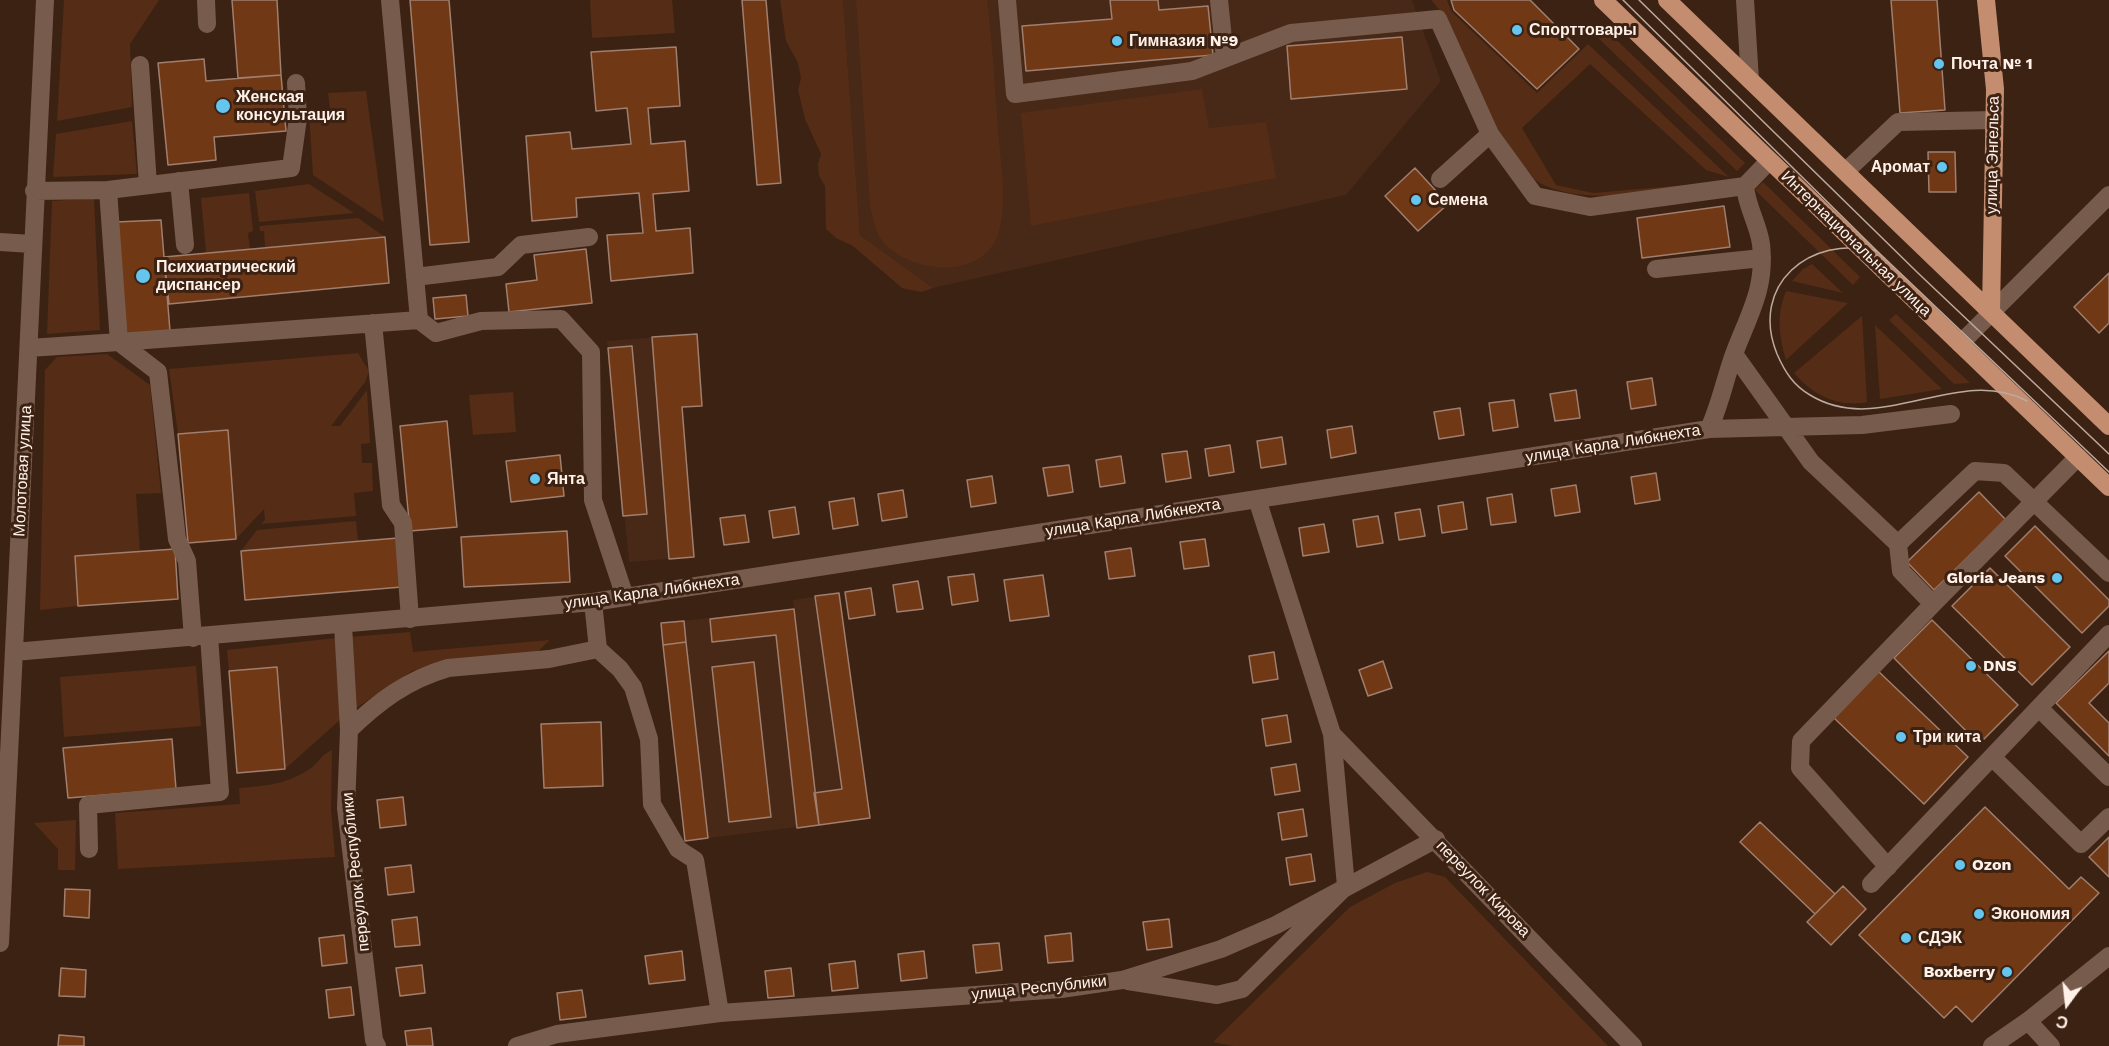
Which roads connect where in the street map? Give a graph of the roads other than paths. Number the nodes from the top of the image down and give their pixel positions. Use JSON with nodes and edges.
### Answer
{"nodes":[{"id":1,"x":45,"y":0,"type":"edge"},
{"id":2,"x":206,"y":0,"type":"edge"},
{"id":3,"x":390,"y":0,"type":"edge"},
{"id":4,"x":1007,"y":0,"type":"edge"},
{"id":5,"x":1219,"y":0,"type":"edge"},
{"id":6,"x":1603,"y":0,"type":"edge"},
{"id":7,"x":1667,"y":0,"type":"edge"},
{"id":8,"x":1745,"y":0,"type":"edge"},
{"id":9,"x":1986,"y":0,"type":"edge"},
{"id":10,"x":207,"y":24,"type":"dead end"},
{"id":11,"x":1225,"y":58,"type":"junction"},
{"id":12,"x":140,"y":65,"type":"dead end"},
{"id":13,"x":1750,"y":80,"type":"junction"},
{"id":14,"x":296,"y":82,"type":"dead end"},
{"id":15,"x":1994,"y":120,"type":"junction"},
{"id":16,"x":1490,"y":134,"type":"junction"},
{"id":17,"x":1769,"y":160,"type":"junction"},
{"id":18,"x":1846,"y":171,"type":"junction"},
{"id":19,"x":1440,"y":179,"type":"dead end"},
{"id":20,"x":179,"y":181,"type":"junction"},
{"id":21,"x":148,"y":185,"type":"junction"},
{"id":22,"x":1745,"y":186,"type":"junction"},
{"id":23,"x":108,"y":190,"type":"junction"},
{"id":24,"x":34,"y":191,"type":"junction"},
{"id":25,"x":2109,"y":195,"type":"edge"},
{"id":26,"x":589,"y":237,"type":"dead end"},
{"id":27,"x":0,"y":242,"type":"edge"},
{"id":28,"x":33,"y":244,"type":"junction"},
{"id":29,"x":185,"y":245,"type":"dead end"},
{"id":30,"x":1761,"y":258,"type":"junction"},
{"id":31,"x":1656,"y":268,"type":"dead end"},
{"id":32,"x":415,"y":277,"type":"junction"},
{"id":33,"x":1991,"y":311,"type":"junction"},
{"id":34,"x":419,"y":320,"type":"junction"},
{"id":35,"x":373,"y":323,"type":"junction"},
{"id":36,"x":119,"y":342,"type":"junction"},
{"id":37,"x":1959,"y":344,"type":"junction"},
{"id":38,"x":29,"y":348,"type":"junction"},
{"id":39,"x":1734,"y":354,"type":"junction"},
{"id":40,"x":1950,"y":414,"type":"dead end"},
{"id":41,"x":1787,"y":426,"type":"junction"},
{"id":42,"x":2109,"y":426,"type":"edge"},
{"id":43,"x":1709,"y":429,"type":"junction"},
{"id":44,"x":2078,"y":457,"type":"junction"},
{"id":45,"x":2109,"y":488,"type":"edge"},
{"id":46,"x":1257,"y":499,"type":"junction"},
{"id":47,"x":2036,"y":503,"type":"junction"},
{"id":48,"x":1898,"y":543,"type":"junction"},
{"id":49,"x":2109,"y":573,"type":"edge"},
{"id":50,"x":626,"y":597,"type":"junction"},
{"id":51,"x":593,"y":602,"type":"junction"},
{"id":52,"x":1933,"y":604,"type":"junction"},
{"id":53,"x":410,"y":619,"type":"junction"},
{"id":54,"x":343,"y":625,"type":"junction"},
{"id":55,"x":2109,"y":634,"type":"edge"},
{"id":56,"x":201,"y":637,"type":"junction"},
{"id":57,"x":598,"y":649,"type":"junction"},
{"id":58,"x":14,"y":652,"type":"junction"},
{"id":59,"x":2038,"y":708,"type":"junction"},
{"id":60,"x":349,"y":730,"type":"junction"},
{"id":61,"x":1332,"y":734,"type":"junction"},
{"id":62,"x":1992,"y":757,"type":"junction"},
{"id":63,"x":2109,"y":777,"type":"edge"},
{"id":64,"x":2109,"y":817,"type":"edge"},
{"id":65,"x":1436,"y":839,"type":"junction"},
{"id":66,"x":89,"y":849,"type":"dead end"},
{"id":67,"x":1888,"y":867,"type":"junction"},
{"id":68,"x":1871,"y":884,"type":"dead end"},
{"id":69,"x":1346,"y":886,"type":"junction"},
{"id":70,"x":0,"y":943,"type":"edge"},
{"id":71,"x":2109,"y":956,"type":"edge"},
{"id":72,"x":1122,"y":980,"type":"junction"},
{"id":73,"x":720,"y":1013,"type":"junction"},
{"id":74,"x":2028,"y":1022,"type":"junction"},
{"id":75,"x":377,"y":1046,"type":"edge"},
{"id":76,"x":517,"y":1046,"type":"edge"},
{"id":77,"x":1633,"y":1046,"type":"edge"},
{"id":78,"x":1992,"y":1046,"type":"edge"},
{"id":79,"x":2051,"y":1046,"type":"edge"}],
"edges":[{"from":1,"to":24,"type":"street","name":"Молотовая улица"},
{"from":2,"to":10,"type":"street"},
{"from":3,"to":32,"type":"street"},
{"from":4,"to":11,"type":"street"},
{"from":5,"to":11,"type":"street"},
{"from":6,"to":17,"type":"main road","name":"Интернациональная улица"},
{"from":7,"to":13,"type":"main road"},
{"from":8,"to":13,"type":"street"},
{"from":9,"to":15,"type":"main road","name":"улица Энгельса"},
{"from":11,"to":16,"type":"street"},
{"from":12,"to":21,"type":"street"},
{"from":13,"to":18,"type":"main road"},
{"from":14,"to":20,"type":"street"},
{"from":15,"to":18,"type":"street"},
{"from":15,"to":33,"type":"main road","name":"улица Энгельса"},
{"from":16,"to":19,"type":"street"},
{"from":16,"to":22,"type":"street"},
{"from":17,"to":22,"type":"street"},
{"from":17,"to":37,"type":"main road","name":"Интернациональная улица"},
{"from":18,"to":33,"type":"main road"},
{"from":20,"to":21,"type":"street"},
{"from":20,"to":29,"type":"street"},
{"from":21,"to":23,"type":"street"},
{"from":22,"to":30,"type":"street","name":"улица Карла Либкнехта"},
{"from":23,"to":24,"type":"street"},
{"from":23,"to":36,"type":"street"},
{"from":24,"to":28,"type":"street","name":"Молотовая улица"},
{"from":25,"to":33,"type":"street"},
{"from":26,"to":32,"type":"street"},
{"from":27,"to":28,"type":"street"},
{"from":28,"to":38,"type":"street","name":"Молотовая улица"},
{"from":30,"to":31,"type":"street"},
{"from":30,"to":39,"type":"street","name":"улица Карла Либкнехта"},
{"from":32,"to":34,"type":"street"},
{"from":33,"to":37,"type":"street"},
{"from":33,"to":42,"type":"main road"},
{"from":34,"to":35,"type":"street"},
{"from":34,"to":50,"type":"street"},
{"from":35,"to":36,"type":"street"},
{"from":35,"to":53,"type":"street"},
{"from":36,"to":38,"type":"street"},
{"from":36,"to":56,"type":"street"},
{"from":37,"to":44,"type":"main road","name":"Интернациональная улица"},
{"from":38,"to":58,"type":"street","name":"Молотовая улица"},
{"from":39,"to":41,"type":"street"},
{"from":39,"to":43,"type":"street","name":"улица Карла Либкнехта"},
{"from":40,"to":41,"type":"street","name":"улица Карла Либкнехта"},
{"from":41,"to":43,"type":"street","name":"улица Карла Либкнехта"},
{"from":41,"to":48,"type":"street"},
{"from":43,"to":46,"type":"street","name":"улица Карла Либкнехта"},
{"from":44,"to":45,"type":"main road","name":"Интернациональная улица"},
{"from":44,"to":47,"type":"street"},
{"from":46,"to":50,"type":"street","name":"улица Карла Либкнехта"},
{"from":46,"to":61,"type":"street","name":"переулок Кирова"},
{"from":47,"to":48,"type":"street"},
{"from":47,"to":49,"type":"street"},
{"from":47,"to":52,"type":"street"},
{"from":48,"to":52,"type":"street"},
{"from":50,"to":51,"type":"street","name":"улица Карла Либкнехта"},
{"from":51,"to":53,"type":"street","name":"улица Карла Либкнехта"},
{"from":51,"to":57,"type":"street"},
{"from":52,"to":67,"type":"street"},
{"from":53,"to":54,"type":"street","name":"улица Карла Либкнехта"},
{"from":54,"to":56,"type":"street","name":"улица Карла Либкнехта"},
{"from":54,"to":60,"type":"street","name":"переулок Республики"},
{"from":55,"to":59,"type":"street"},
{"from":56,"to":58,"type":"street","name":"улица Карла Либкнехта"},
{"from":56,"to":66,"type":"street"},
{"from":57,"to":60,"type":"street"},
{"from":57,"to":73,"type":"street"},
{"from":58,"to":70,"type":"street","name":"Молотовая улица"},
{"from":59,"to":62,"type":"street"},
{"from":59,"to":63,"type":"street"},
{"from":60,"to":75,"type":"street","name":"переулок Республики"},
{"from":61,"to":65,"type":"street","name":"переулок Кирова"},
{"from":61,"to":69,"type":"street","name":"переулок Кирова"},
{"from":62,"to":64,"type":"street"},
{"from":62,"to":67,"type":"street"},
{"from":65,"to":69,"type":"street","name":"улица Республики"},
{"from":65,"to":77,"type":"street","name":"переулок Кирова"},
{"from":67,"to":68,"type":"street"},
{"from":69,"to":72,"type":"street","name":"улица Республики"},
{"from":69,"to":72,"type":"street"},
{"from":71,"to":74,"type":"street"},
{"from":72,"to":73,"type":"street","name":"улица Республики"},
{"from":73,"to":76,"type":"street","name":"улица Республики"},
{"from":74,"to":78,"type":"street"},
{"from":74,"to":79,"type":"street"}]}
